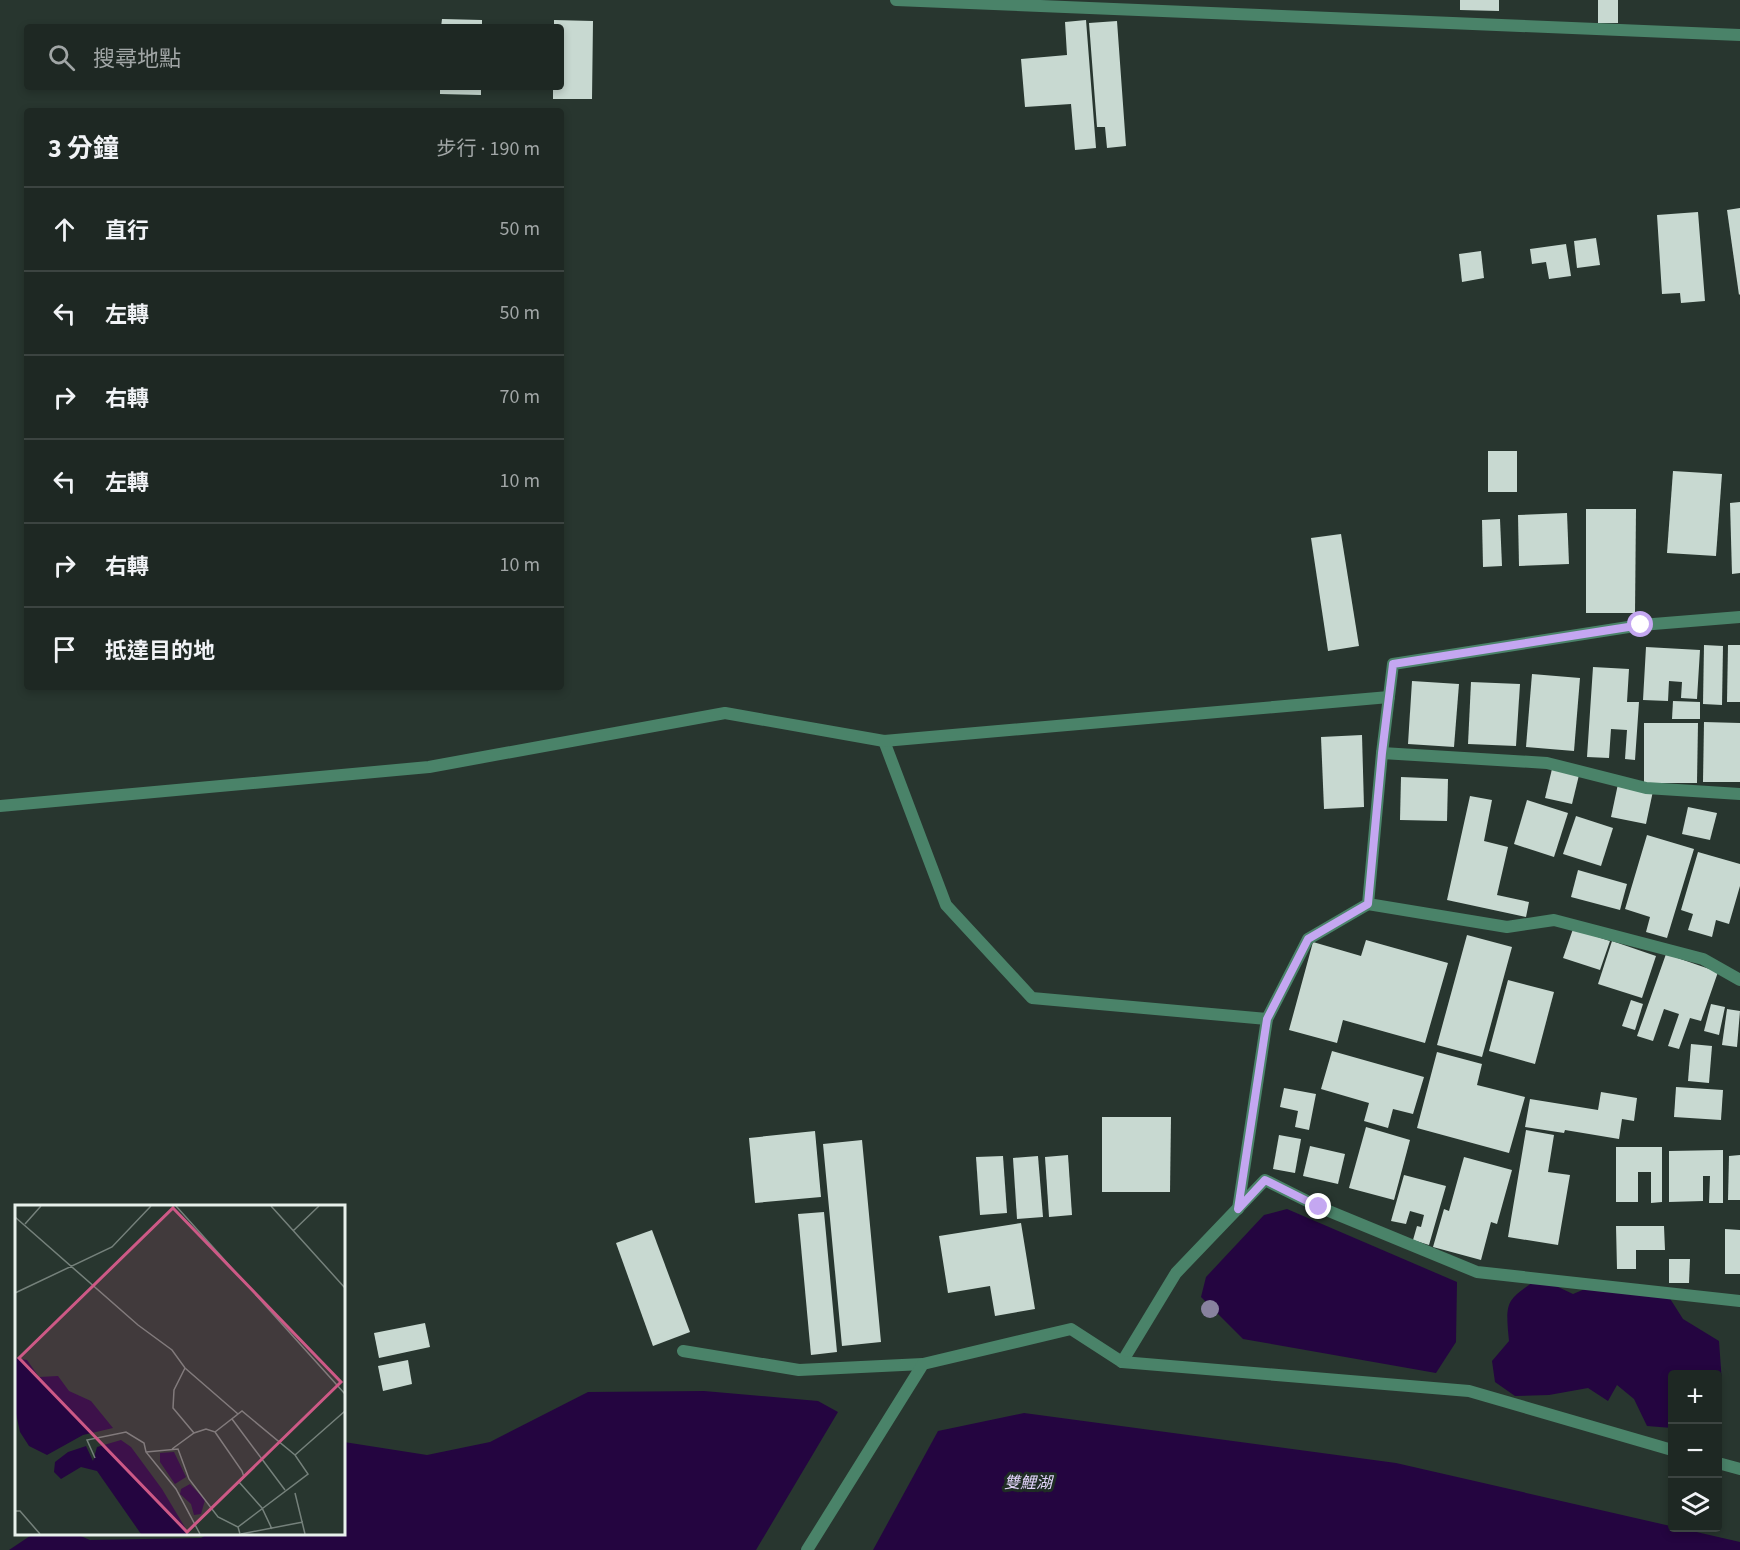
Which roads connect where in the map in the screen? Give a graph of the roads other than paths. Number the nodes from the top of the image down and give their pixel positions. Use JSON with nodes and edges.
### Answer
{"nodes":[{"id":1,"x":896,"y":0,"type":"edge"},
{"id":2,"x":1740,"y":35,"type":"edge"},
{"id":3,"x":1740,"y":617,"type":"edge"},
{"id":4,"x":1389,"y":697,"type":"junction"},
{"id":5,"x":885,"y":741,"type":"junction"},
{"id":6,"x":1382,"y":753,"type":"junction"},
{"id":7,"x":1740,"y":794,"type":"edge"},
{"id":8,"x":0,"y":806,"type":"edge"},
{"id":9,"x":1368,"y":904,"type":"junction"},
{"id":10,"x":1740,"y":980,"type":"edge"},
{"id":11,"x":1267,"y":1019,"type":"junction"},
{"id":12,"x":1238,"y":1209,"type":"junction"},
{"id":13,"x":1740,"y":1301,"type":"edge"},
{"id":14,"x":684,"y":1351,"type":"dead end"},
{"id":15,"x":1122,"y":1362,"type":"junction"},
{"id":16,"x":923,"y":1364,"type":"junction"},
{"id":17,"x":1668,"y":1449,"type":"edge"},
{"id":18,"x":1722,"y":1463,"type":"edge"},
{"id":19,"x":1740,"y":1469,"type":"edge"},
{"id":20,"x":807,"y":1550,"type":"edge"}],
"edges":[{"from":1,"to":2,"type":"street"},
{"from":3,"to":4,"type":"street"},
{"from":4,"to":5,"type":"street"},
{"from":4,"to":6,"type":"street"},
{"from":5,"to":8,"type":"street"},
{"from":5,"to":11,"type":"street"},
{"from":6,"to":7,"type":"street"},
{"from":6,"to":9,"type":"street"},
{"from":9,"to":10,"type":"street"},
{"from":9,"to":11,"type":"street"},
{"from":11,"to":12,"type":"street"},
{"from":12,"to":13,"type":"street"},
{"from":12,"to":15,"type":"street"},
{"from":14,"to":16,"type":"street"},
{"from":15,"to":16,"type":"street"},
{"from":15,"to":17,"type":"street"},
{"from":16,"to":20,"type":"street"},
{"from":18,"to":19,"type":"street"}]}
